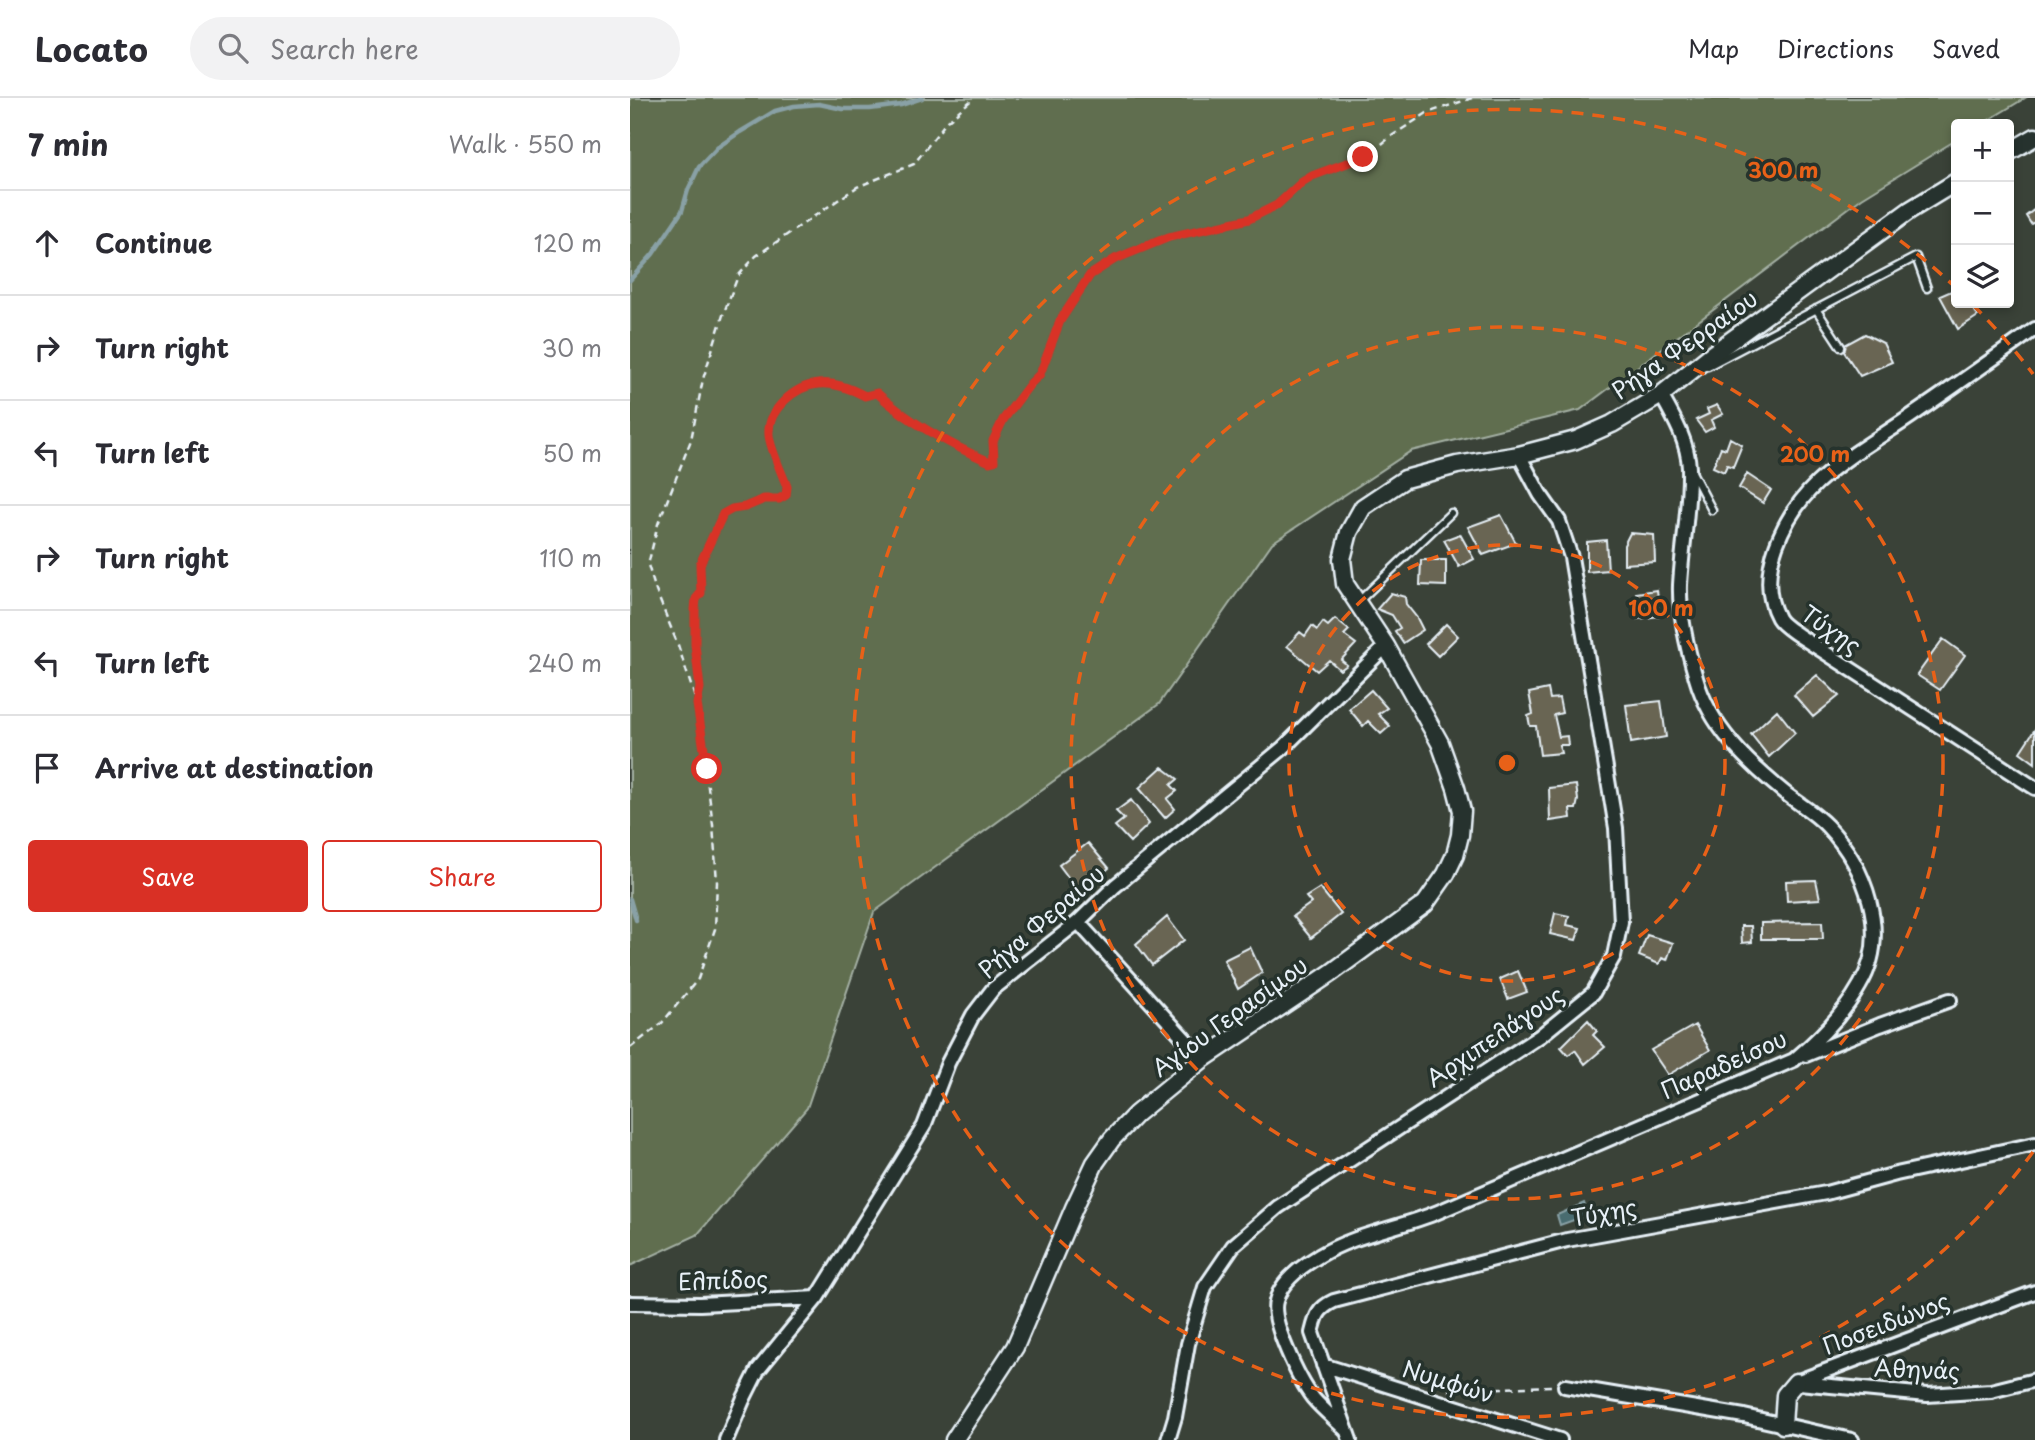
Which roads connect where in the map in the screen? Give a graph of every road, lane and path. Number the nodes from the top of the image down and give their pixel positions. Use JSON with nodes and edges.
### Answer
{"nodes":[{"id":1,"x":974,"y":98,"type":"edge"},
{"id":2,"x":1472,"y":98,"type":"edge"},
{"id":3,"x":2035,"y":137,"type":"edge"},
{"id":4,"x":2014,"y":149,"type":"edge"},
{"id":5,"x":1951,"y":185,"type":"edge"},
{"id":6,"x":1927,"y":288,"type":"dead end"},
{"id":7,"x":1816,"y":309,"type":"junction"},
{"id":8,"x":2035,"y":329,"type":"edge"},
{"id":9,"x":1841,"y":347,"type":"dead end"},
{"id":10,"x":1675,"y":383,"type":"junction"},
{"id":11,"x":1661,"y":395,"type":"junction"},
{"id":12,"x":1519,"y":455,"type":"junction"},
{"id":13,"x":1689,"y":467,"type":"junction"},
{"id":14,"x":1712,"y":510,"type":"dead end"},
{"id":15,"x":1451,"y":513,"type":"dead end"},
{"id":16,"x":1356,"y":603,"type":"junction"},
{"id":17,"x":1386,"y":646,"type":"junction"},
{"id":18,"x":697,"y":704,"type":"junction"},
{"id":19,"x":2035,"y":789,"type":"edge"},
{"id":20,"x":1078,"y":922,"type":"junction"},
{"id":21,"x":1950,"y":1000,"type":"dead end"},
{"id":22,"x":630,"y":1048,"type":"edge"},
{"id":23,"x":1203,"y":1059,"type":"junction"},
{"id":24,"x":1794,"y":1060,"type":"junction"},
{"id":25,"x":2035,"y":1144,"type":"edge"},
{"id":26,"x":2035,"y":1292,"type":"edge"},
{"id":27,"x":817,"y":1298,"type":"junction"},
{"id":28,"x":630,"y":1303,"type":"edge"},
{"id":29,"x":1323,"y":1365,"type":"junction"},
{"id":30,"x":2035,"y":1380,"type":"edge"},
{"id":31,"x":1796,"y":1382,"type":"junction"},
{"id":32,"x":1565,"y":1386,"type":"joint"},
{"id":33,"x":1443,"y":1391,"type":"dead end"},
{"id":34,"x":1783,"y":1425,"type":"junction"},
{"id":35,"x":1349,"y":1435,"type":"edge"},
{"id":36,"x":726,"y":1440,"type":"edge"},
{"id":37,"x":954,"y":1440,"type":"edge"},
{"id":38,"x":1168,"y":1440,"type":"edge"},
{"id":39,"x":1560,"y":1440,"type":"edge"},
{"id":40,"x":1852,"y":1440,"type":"edge"}],
"edges":[{"from":1,"to":18,"type":"path"},
{"from":2,"to":18,"type":"path"},
{"from":3,"to":4,"type":"street"},
{"from":5,"to":10,"type":"street","name":"Ρήγα Φερραίου"},
{"from":6,"to":7,"type":"lane"},
{"from":7,"to":9,"type":"lane"},
{"from":7,"to":10,"type":"lane"},
{"from":8,"to":19,"type":"street","name":"Τύχης"},
{"from":10,"to":11,"type":"street","name":"Ρήγα Φερραίου"},
{"from":11,"to":12,"type":"street","name":"Ρήγα Φερραίου"},
{"from":11,"to":13,"type":"street","name":"Παραδείσου"},
{"from":12,"to":16,"type":"street","name":"Ρήγα Φερραίου"},
{"from":12,"to":38,"type":"street","name":"Αρχιπελάγους"},
{"from":13,"to":14,"type":"lane"},
{"from":13,"to":24,"type":"street","name":"Παραδείσου"},
{"from":15,"to":16,"type":"lane"},
{"from":16,"to":17,"type":"street","name":"Ρήγα Φερραίου"},
{"from":17,"to":20,"type":"street","name":"Ρήγα Φεραίου"},
{"from":17,"to":23,"type":"street","name":"Αγίου Γερασίμου"},
{"from":18,"to":22,"type":"path"},
{"from":20,"to":23,"type":"street"},
{"from":20,"to":27,"type":"street","name":"Ρήγα Φεραίου"},
{"from":21,"to":24,"type":"street"},
{"from":23,"to":37,"type":"street","name":"Αγίου Γερασίμου"},
{"from":24,"to":35,"type":"street","name":"Παραδείσου"},
{"from":25,"to":29,"type":"street","name":"Τύχης"},
{"from":26,"to":31,"type":"street","name":"Ποσειδώνος"},
{"from":27,"to":28,"type":"street","name":"Ελπίδος"},
{"from":27,"to":36,"type":"street","name":"Ρήγα Φεραίου"},
{"from":29,"to":35,"type":"street","name":"Τύχης"},
{"from":29,"to":39,"type":"street","name":"Νυμφών"},
{"from":30,"to":31,"type":"street","name":"Αθηνάς"},
{"from":31,"to":34,"type":"street"},
{"from":32,"to":33,"type":"path"},
{"from":32,"to":34,"type":"street"},
{"from":34,"to":40,"type":"street"}]}
